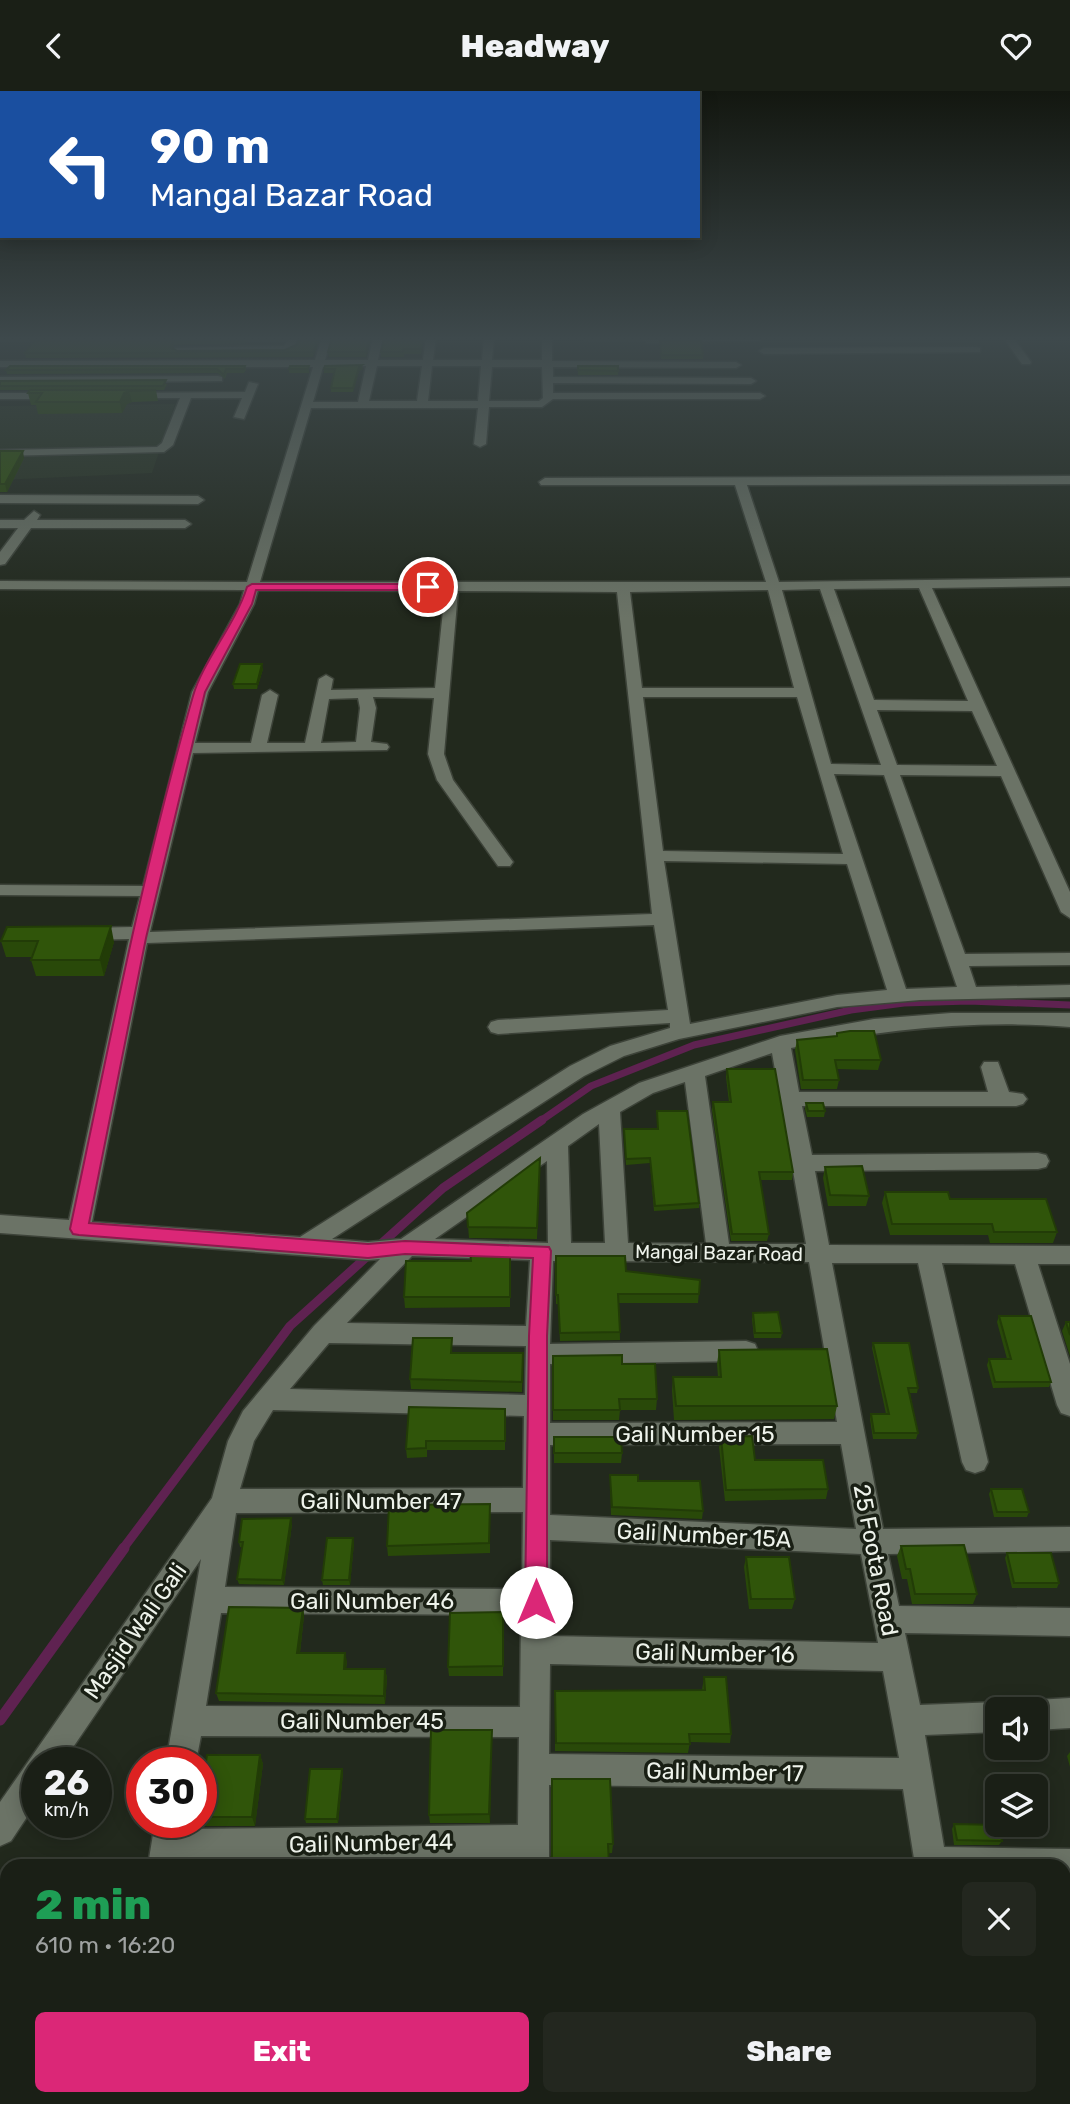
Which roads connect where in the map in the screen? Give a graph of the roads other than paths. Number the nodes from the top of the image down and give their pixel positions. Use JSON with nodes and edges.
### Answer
{"nodes":[{"id":1,"x":173,"y":431,"type":"edge"},
{"id":2,"x":299,"y":431,"type":"edge"},
{"id":3,"x":481,"y":431,"type":"edge"},
{"id":4,"x":480,"y":444,"type":"dead end"},
{"id":5,"x":0,"y":453,"type":"edge"},
{"id":6,"x":1070,"y":480,"type":"edge"},
{"id":7,"x":740,"y":481,"type":"junction"},
{"id":8,"x":545,"y":482,"type":"dead end"},
{"id":9,"x":0,"y":499,"type":"edge"},
{"id":10,"x":44,"y":499,"type":"junction"},
{"id":11,"x":198,"y":500,"type":"dead end"},
{"id":12,"x":0,"y":524,"type":"edge"},
{"id":13,"x":28,"y":524,"type":"junction"},
{"id":14,"x":185,"y":524,"type":"dead end"},
{"id":15,"x":5,"y":548,"type":"edge"},
{"id":16,"x":0,"y":561,"type":"edge"},
{"id":17,"x":1070,"y":583,"type":"edge"},
{"id":18,"x":0,"y":585,"type":"edge"},
{"id":19,"x":924,"y":585,"type":"junction"},
{"id":20,"x":825,"y":586,"type":"junction"},
{"id":21,"x":252,"y":587,"type":"junction"},
{"id":22,"x":452,"y":587,"type":"junction"},
{"id":23,"x":774,"y":587,"type":"junction"},
{"id":24,"x":623,"y":588,"type":"junction"},
{"id":25,"x":803,"y":692,"type":"junction"},
{"id":26,"x":375,"y":693,"type":"dead end"},
{"id":27,"x":441,"y":693,"type":"junction"},
{"id":28,"x":635,"y":693,"type":"junction"},
{"id":29,"x":270,"y":695,"type":"dead end"},
{"id":30,"x":867,"y":705,"type":"junction"},
{"id":31,"x":977,"y":706,"type":"junction"},
{"id":32,"x":363,"y":746,"type":"junction"},
{"id":33,"x":258,"y":747,"type":"junction"},
{"id":34,"x":312,"y":747,"type":"junction"},
{"id":35,"x":382,"y":747,"type":"dead end"},
{"id":36,"x":186,"y":748,"type":"junction"},
{"id":37,"x":824,"y":769,"type":"junction"},
{"id":38,"x":890,"y":769,"type":"junction"},
{"id":39,"x":1005,"y":771,"type":"junction"},
{"id":40,"x":654,"y":856,"type":"junction"},
{"id":41,"x":854,"y":859,"type":"junction"},
{"id":42,"x":504,"y":862,"type":"dead end"},
{"id":43,"x":0,"y":890,"type":"edge"},
{"id":44,"x":150,"y":891,"type":"junction"},
{"id":45,"x":1070,"y":912,"type":"edge"},
{"id":46,"x":662,"y":919,"type":"junction"},
{"id":47,"x":64,"y":934,"type":"edge"},
{"id":48,"x":140,"y":936,"type":"junction"},
{"id":49,"x":1070,"y":959,"type":"edge"},
{"id":50,"x":957,"y":960,"type":"junction"},
{"id":51,"x":1070,"y":991,"type":"edge"},
{"id":52,"x":969,"y":993,"type":"junction"},
{"id":53,"x":899,"y":996,"type":"junction"},
{"id":54,"x":679,"y":1025,"type":"junction"},
{"id":55,"x":1068,"y":1026,"type":"edge"},
{"id":56,"x":498,"y":1027,"type":"dead end"},
{"id":57,"x":780,"y":1043,"type":"junction"},
{"id":58,"x":991,"y":1067,"type":"dead end"},
{"id":59,"x":694,"y":1072,"type":"junction"},
{"id":60,"x":790,"y":1099,"type":"junction"},
{"id":61,"x":609,"y":1108,"type":"junction"},
{"id":62,"x":557,"y":1142,"type":"junction"},
{"id":63,"x":1038,"y":1161,"type":"dead end"},
{"id":64,"x":802,"y":1163,"type":"junction"},
{"id":65,"x":0,"y":1224,"type":"edge"},
{"id":66,"x":79,"y":1229,"type":"junction"},
{"id":67,"x":306,"y":1245,"type":"junction"},
{"id":68,"x":405,"y":1247,"type":"junction"},
{"id":69,"x":551,"y":1252,"type":"junction"},
{"id":70,"x":617,"y":1252,"type":"junction"},
{"id":71,"x":719,"y":1254,"type":"junction"},
{"id":72,"x":818,"y":1255,"type":"junction"},
{"id":73,"x":928,"y":1255,"type":"junction"},
{"id":74,"x":1024,"y":1255,"type":"junction"},
{"id":75,"x":1070,"y":1255,"type":"edge"},
{"id":76,"x":323,"y":1333,"type":"junction"},
{"id":77,"x":538,"y":1345,"type":"junction"},
{"id":78,"x":768,"y":1351,"type":"edge"},
{"id":79,"x":266,"y":1399,"type":"junction"},
{"id":80,"x":1070,"y":1405,"type":"edge"},
{"id":81,"x":537,"y":1406,"type":"junction"},
{"id":82,"x":852,"y":1433,"type":"junction"},
{"id":83,"x":537,"y":1434,"type":"junction"},
{"id":84,"x":975,"y":1462,"type":"dead end"},
{"id":85,"x":225,"y":1501,"type":"junction"},
{"id":86,"x":536,"y":1513,"type":"junction"},
{"id":87,"x":1070,"y":1539,"type":"edge"},
{"id":88,"x":872,"y":1542,"type":"junction"},
{"id":89,"x":209,"y":1600,"type":"junction"},
{"id":90,"x":536,"y":1602,"type":"junction"},
{"id":91,"x":888,"y":1619,"type":"junction"},
{"id":92,"x":1070,"y":1622,"type":"edge"},
{"id":93,"x":535,"y":1650,"type":"junction"},
{"id":94,"x":896,"y":1657,"type":"junction"},
{"id":95,"x":1070,"y":1713,"type":"edge"},
{"id":96,"x":1048,"y":1714,"type":"edge"},
{"id":97,"x":985,"y":1718,"type":"edge"},
{"id":98,"x":188,"y":1721,"type":"junction"},
{"id":99,"x":908,"y":1721,"type":"junction"},
{"id":100,"x":536,"y":1722,"type":"junction"},
{"id":101,"x":55,"y":1747,"type":"edge"},
{"id":102,"x":184,"y":1747,"type":"edge"},
{"id":103,"x":533,"y":1769,"type":"junction"},
{"id":104,"x":916,"y":1775,"type":"junction"},
{"id":105,"x":21,"y":1799,"type":"edge"},
{"id":106,"x":0,"y":1830,"type":"edge"},
{"id":107,"x":168,"y":1844,"type":"edge"},
{"id":108,"x":533,"y":1853,"type":"edge"},
{"id":109,"x":930,"y":1859,"type":"edge"}],
"edges":[{"from":1,"to":5,"type":"street"},
{"from":2,"to":21,"type":"street"},
{"from":3,"to":4,"type":"street"},
{"from":6,"to":7,"type":"street"},
{"from":7,"to":8,"type":"street"},
{"from":7,"to":23,"type":"street"},
{"from":9,"to":10,"type":"street"},
{"from":10,"to":11,"type":"street"},
{"from":10,"to":13,"type":"street"},
{"from":12,"to":13,"type":"street"},
{"from":13,"to":14,"type":"street"},
{"from":13,"to":15,"type":"street"},
{"from":15,"to":16,"type":"street"},
{"from":17,"to":19,"type":"street"},
{"from":18,"to":21,"type":"street"},
{"from":19,"to":20,"type":"street"},
{"from":19,"to":31,"type":"street"},
{"from":20,"to":23,"type":"street"},
{"from":20,"to":30,"type":"street"},
{"from":21,"to":22,"type":"street"},
{"from":21,"to":36,"type":"street"},
{"from":22,"to":24,"type":"street"},
{"from":22,"to":27,"type":"street"},
{"from":23,"to":24,"type":"street"},
{"from":23,"to":25,"type":"street"},
{"from":24,"to":28,"type":"street"},
{"from":25,"to":28,"type":"street"},
{"from":25,"to":37,"type":"street"},
{"from":26,"to":27,"type":"street"},
{"from":27,"to":42,"type":"street"},
{"from":28,"to":40,"type":"street"},
{"from":29,"to":33,"type":"street"},
{"from":30,"to":31,"type":"street"},
{"from":30,"to":38,"type":"street"},
{"from":31,"to":39,"type":"street"},
{"from":32,"to":34,"type":"street"},
{"from":32,"to":34,"type":"street"},
{"from":32,"to":35,"type":"street"},
{"from":33,"to":34,"type":"street"},
{"from":33,"to":36,"type":"street"},
{"from":36,"to":44,"type":"street"},
{"from":37,"to":38,"type":"street"},
{"from":37,"to":41,"type":"street"},
{"from":38,"to":39,"type":"street"},
{"from":38,"to":50,"type":"street"},
{"from":39,"to":45,"type":"street"},
{"from":40,"to":41,"type":"street"},
{"from":40,"to":46,"type":"street"},
{"from":41,"to":53,"type":"street"},
{"from":43,"to":44,"type":"street"},
{"from":44,"to":48,"type":"street"},
{"from":46,"to":48,"type":"street"},
{"from":46,"to":54,"type":"street"},
{"from":47,"to":48,"type":"street"},
{"from":48,"to":66,"type":"street"},
{"from":49,"to":50,"type":"street"},
{"from":50,"to":52,"type":"street"},
{"from":51,"to":52,"type":"street"},
{"from":52,"to":53,"type":"street"},
{"from":53,"to":54,"type":"street"},
{"from":54,"to":56,"type":"street"},
{"from":54,"to":67,"type":"street"},
{"from":55,"to":57,"type":"street"},
{"from":57,"to":59,"type":"street"},
{"from":57,"to":60,"type":"street","name":"25 Foota Road"},
{"from":58,"to":60,"type":"street"},
{"from":59,"to":61,"type":"street"},
{"from":59,"to":71,"type":"street"},
{"from":60,"to":64,"type":"street","name":"25 Foota Road"},
{"from":61,"to":62,"type":"street"},
{"from":61,"to":70,"type":"street"},
{"from":62,"to":68,"type":"street"},
{"from":62,"to":69,"type":"street"},
{"from":63,"to":64,"type":"street"},
{"from":64,"to":72,"type":"street","name":"25 Foota Road"},
{"from":65,"to":66,"type":"street","name":"Mangal Bazar Road"},
{"from":66,"to":67,"type":"street","name":"Mangal Bazar Road"},
{"from":67,"to":68,"type":"street","name":"Mangal Bazar Road"},
{"from":68,"to":69,"type":"street","name":"Mangal Bazar Road"},
{"from":68,"to":76,"type":"street"},
{"from":69,"to":70,"type":"street","name":"Mangal Bazar Road"},
{"from":69,"to":77,"type":"street"},
{"from":70,"to":71,"type":"street","name":"Mangal Bazar Road"},
{"from":71,"to":72,"type":"street","name":"Mangal Bazar Road"},
{"from":72,"to":73,"type":"street","name":"Mangal Bazar Road"},
{"from":72,"to":82,"type":"street","name":"25 Foota Road"},
{"from":73,"to":74,"type":"street","name":"Mangal Bazar Road"},
{"from":73,"to":84,"type":"street"},
{"from":74,"to":75,"type":"street","name":"Mangal Bazar Road"},
{"from":74,"to":80,"type":"street"},
{"from":76,"to":77,"type":"street"},
{"from":76,"to":79,"type":"street"},
{"from":77,"to":78,"type":"street"},
{"from":77,"to":81,"type":"street"},
{"from":79,"to":81,"type":"street"},
{"from":79,"to":85,"type":"street"},
{"from":81,"to":83,"type":"street"},
{"from":82,"to":83,"type":"street","name":"Gali Number 15"},
{"from":82,"to":88,"type":"street","name":"25 Foota Road"},
{"from":83,"to":86,"type":"street"},
{"from":85,"to":86,"type":"street","name":"Gali Number 47"},
{"from":85,"to":89,"type":"street"},
{"from":85,"to":101,"type":"street","name":"Masjid Wali Gali"},
{"from":86,"to":88,"type":"street","name":"Gali Number 15A"},
{"from":86,"to":90,"type":"street"},
{"from":87,"to":88,"type":"street","name":"Gali Number 15A"},
{"from":88,"to":91,"type":"street","name":"25 Foota Road"},
{"from":89,"to":90,"type":"street","name":"Gali Number 46"},
{"from":89,"to":98,"type":"street"},
{"from":90,"to":93,"type":"street"},
{"from":91,"to":92,"type":"street"},
{"from":91,"to":94,"type":"street","name":"25 Foota Road"},
{"from":93,"to":94,"type":"street","name":"Gali Number 16"},
{"from":93,"to":100,"type":"street"},
{"from":94,"to":99,"type":"street","name":"25 Foota Road"},
{"from":95,"to":96,"type":"street"},
{"from":97,"to":99,"type":"street"},
{"from":98,"to":100,"type":"street","name":"Gali Number 45"},
{"from":98,"to":102,"type":"street"},
{"from":99,"to":104,"type":"street","name":"25 Foota Road"},
{"from":100,"to":103,"type":"street"},
{"from":103,"to":104,"type":"street","name":"Gali Number 17"},
{"from":103,"to":108,"type":"street"},
{"from":104,"to":109,"type":"street","name":"25 Foota Road"},
{"from":105,"to":106,"type":"street"},
{"from":107,"to":108,"type":"street","name":"Gali Number 44"}]}
